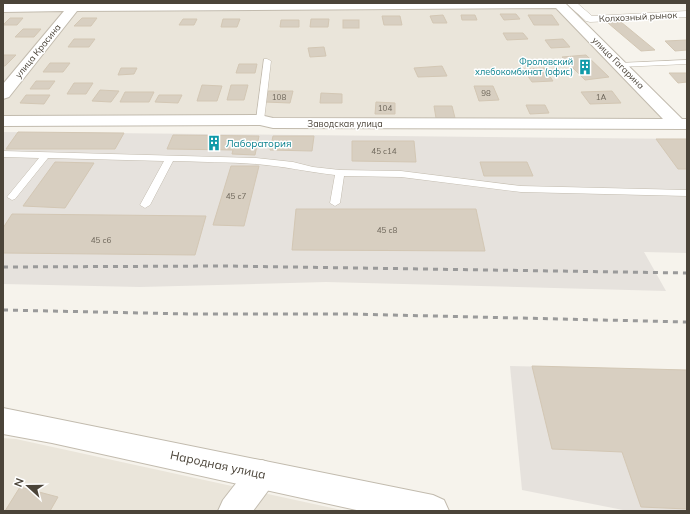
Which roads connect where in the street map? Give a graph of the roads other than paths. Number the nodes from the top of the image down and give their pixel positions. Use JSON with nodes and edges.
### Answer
{"nodes":[{"id":1,"x":558,"y":3,"type":"edge"},
{"id":2,"x":571,"y":3,"type":"edge"},
{"id":3,"x":121,"y":5,"type":"edge"},
{"id":4,"x":3,"y":8,"type":"edge"},
{"id":5,"x":73,"y":8,"type":"junction"},
{"id":6,"x":687,"y":14,"type":"edge"},
{"id":7,"x":267,"y":61,"type":"dead end"},
{"id":8,"x":687,"y":62,"type":"edge"},
{"id":9,"x":620,"y":64,"type":"junction"},
{"id":10,"x":3,"y":94,"type":"edge"},
{"id":11,"x":260,"y":120,"type":"junction"},
{"id":12,"x":3,"y":121,"type":"edge"},
{"id":13,"x":682,"y":124,"type":"edge"},
{"id":14,"x":3,"y":154,"type":"edge"},
{"id":15,"x":46,"y":155,"type":"junction"},
{"id":16,"x":170,"y":159,"type":"junction"},
{"id":17,"x":340,"y":173,"type":"junction"},
{"id":18,"x":687,"y":193,"type":"edge"},
{"id":19,"x":12,"y":197,"type":"dead end"},
{"id":20,"x":335,"y":203,"type":"dead end"},
{"id":21,"x":144,"y":205,"type":"dead end"},
{"id":22,"x":3,"y":421,"type":"edge"},
{"id":23,"x":262,"y":474,"type":"junction"},
{"id":24,"x":234,"y":511,"type":"edge"},
{"id":25,"x":433,"y":511,"type":"edge"}],
"edges":[{"from":1,"to":3,"type":"street"},
{"from":1,"to":9,"type":"street","name":"улица Гагарина"},
{"from":2,"to":6,"type":"street","name":"Колхозный рынок"},
{"from":3,"to":5,"type":"street"},
{"from":4,"to":5,"type":"street"},
{"from":5,"to":10,"type":"street","name":"улица Красина"},
{"from":7,"to":11,"type":"lane"},
{"from":8,"to":9,"type":"lane"},
{"from":9,"to":13,"type":"street","name":"улица Гагарина"},
{"from":11,"to":12,"type":"street","name":"Заводская улица"},
{"from":11,"to":13,"type":"street","name":"Заводская улица"},
{"from":14,"to":15,"type":"lane"},
{"from":15,"to":16,"type":"lane"},
{"from":15,"to":19,"type":"lane"},
{"from":16,"to":17,"type":"lane"},
{"from":16,"to":21,"type":"lane"},
{"from":17,"to":18,"type":"lane"},
{"from":17,"to":20,"type":"lane"},
{"from":22,"to":23,"type":"street","name":"Народная улица"},
{"from":23,"to":24,"type":"street"},
{"from":23,"to":25,"type":"street","name":"Народная улица"}]}
